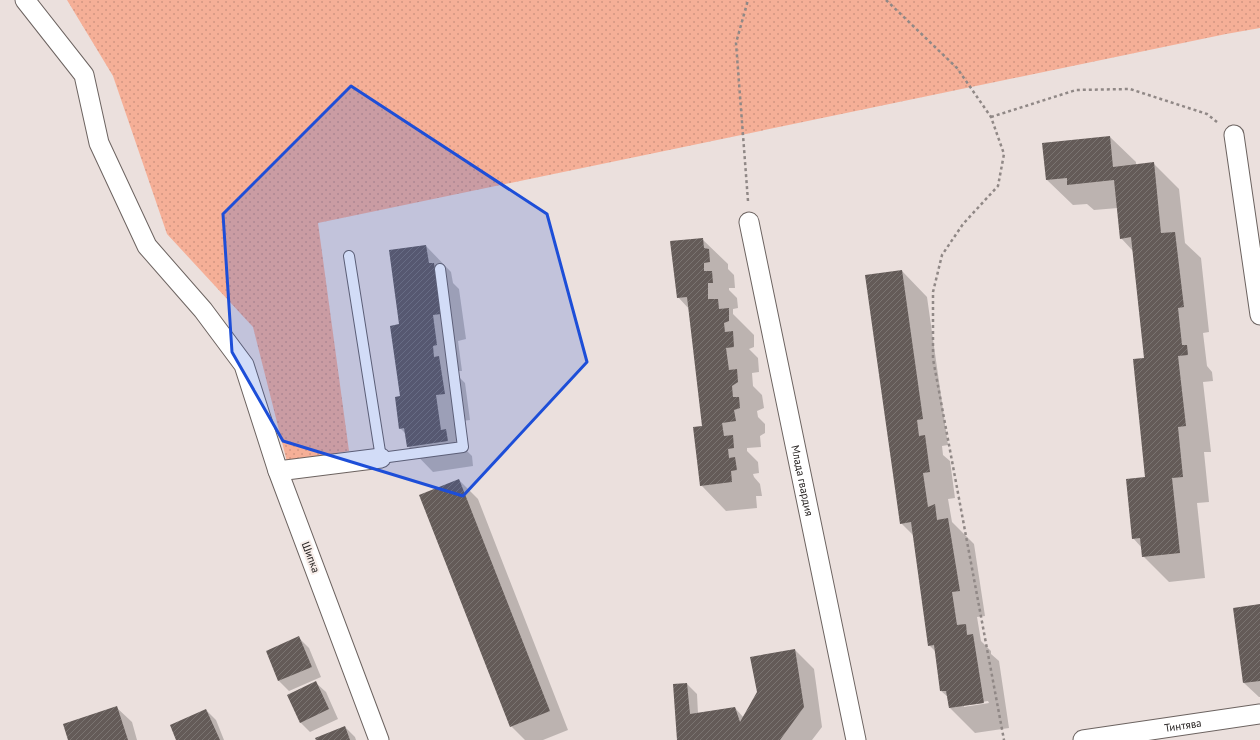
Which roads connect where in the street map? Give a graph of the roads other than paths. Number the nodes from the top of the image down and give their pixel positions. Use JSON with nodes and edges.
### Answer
{"nodes":[{"id":1,"x":24,"y":0,"type":"edge"},
{"id":2,"x":1234,"y":135,"type":"road end"},
{"id":3,"x":749,"y":222,"type":"road end"},
{"id":4,"x":348,"y":256,"type":"dead end"},
{"id":5,"x":440,"y":269,"type":"dead end"},
{"id":6,"x":1260,"y":315,"type":"edge"},
{"id":7,"x":381,"y":458,"type":"junction"},
{"id":8,"x":278,"y":471,"type":"junction"},
{"id":9,"x":1260,"y":714,"type":"edge"},
{"id":10,"x":379,"y":740,"type":"edge"},
{"id":11,"x":856,"y":740,"type":"edge"},
{"id":12,"x":1083,"y":740,"type":"edge"}],
"edges":[{"from":1,"to":8,"type":"street","name":"Шипка"},
{"from":2,"to":6,"type":"street"},
{"from":3,"to":11,"type":"street","name":"Млада гвардия"},
{"from":4,"to":7,"type":"lane"},
{"from":5,"to":7,"type":"lane"},
{"from":7,"to":8,"type":"street"},
{"from":8,"to":10,"type":"street","name":"Шипка"},
{"from":9,"to":12,"type":"street","name":"Тинтява"}]}
